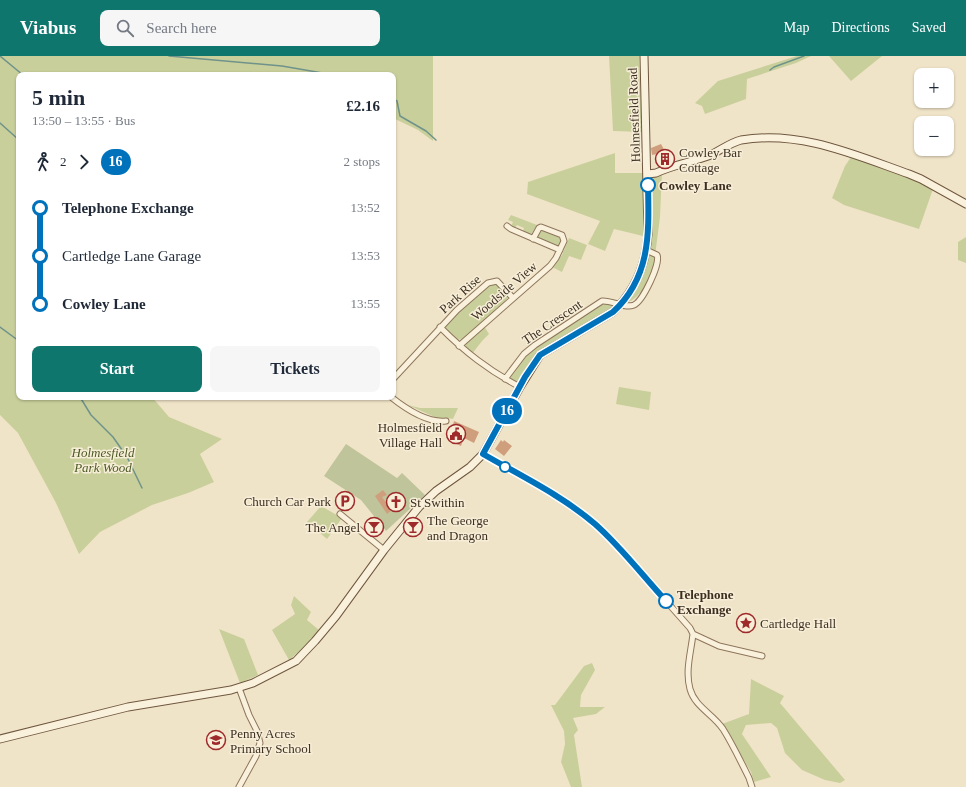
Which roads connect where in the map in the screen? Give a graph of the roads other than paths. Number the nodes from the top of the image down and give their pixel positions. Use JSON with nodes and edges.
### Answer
{"nodes":[{"id":1,"x":644,"y":56,"type":"edge"},
{"id":2,"x":648,"y":174,"type":"junction"},
{"id":3,"x":966,"y":204,"type":"edge"},
{"id":4,"x":508,"y":226,"type":"dead end"},
{"id":5,"x":533,"y":239,"type":"junction"},
{"id":6,"x":560,"y":250,"type":"junction"},
{"id":7,"x":646,"y":250,"type":"junction"},
{"id":8,"x":513,"y":298,"type":"junction"},
{"id":9,"x":621,"y":305,"type":"junction"},
{"id":10,"x":440,"y":327,"type":"junction"},
{"id":11,"x":459,"y":346,"type":"junction"},
{"id":12,"x":396,"y":376,"type":"edge"},
{"id":13,"x":505,"y":379,"type":"junction"},
{"id":14,"x":520,"y":387,"type":"junction"},
{"id":15,"x":396,"y":400,"type":"edge"},
{"id":16,"x":446,"y":421,"type":"dead end"},
{"id":17,"x":483,"y":454,"type":"junction"},
{"id":18,"x":340,"y":514,"type":"dead end"},
{"id":19,"x":384,"y":550,"type":"junction"},
{"id":20,"x":693,"y":634,"type":"junction"},
{"id":21,"x":762,"y":656,"type":"dead end"},
{"id":22,"x":239,"y":688,"type":"junction"},
{"id":23,"x":0,"y":739,"type":"edge"},
{"id":24,"x":239,"y":787,"type":"edge"},
{"id":25,"x":752,"y":787,"type":"edge"}],
"edges":[{"from":1,"to":2,"type":"main road","name":"Holmesfield Road"},
{"from":2,"to":3,"type":"main road"},
{"from":2,"to":7,"type":"main road","name":"Holmesfield Road"},
{"from":4,"to":5,"type":"street","name":"Woodside View"},
{"from":5,"to":6,"type":"street","name":"Woodside View"},
{"from":5,"to":6,"type":"street","name":"Woodside View"},
{"from":6,"to":8,"type":"street","name":"Woodside View"},
{"from":7,"to":9,"type":"main road","name":"Holmesfield Road"},
{"from":7,"to":9,"type":"street"},
{"from":8,"to":10,"type":"street","name":"Park Rise"},
{"from":8,"to":11,"type":"street","name":"Woodside View"},
{"from":9,"to":13,"type":"street","name":"The Crescent"},
{"from":9,"to":14,"type":"main road","name":"Holmesfield Road"},
{"from":10,"to":11,"type":"street"},
{"from":10,"to":12,"type":"street","name":"Park Rise"},
{"from":11,"to":13,"type":"street"},
{"from":13,"to":14,"type":"street"},
{"from":14,"to":17,"type":"main road","name":"Holmesfield Road"},
{"from":15,"to":16,"type":"street"},
{"from":17,"to":19,"type":"main road","name":"Holmesfield Road"},
{"from":17,"to":20,"type":"street"},
{"from":18,"to":19,"type":"street"},
{"from":19,"to":22,"type":"main road","name":"Holmesfield Road"},
{"from":20,"to":21,"type":"street"},
{"from":20,"to":25,"type":"street"},
{"from":22,"to":23,"type":"main road","name":"Holmesfield Road"},
{"from":22,"to":24,"type":"street"}]}
